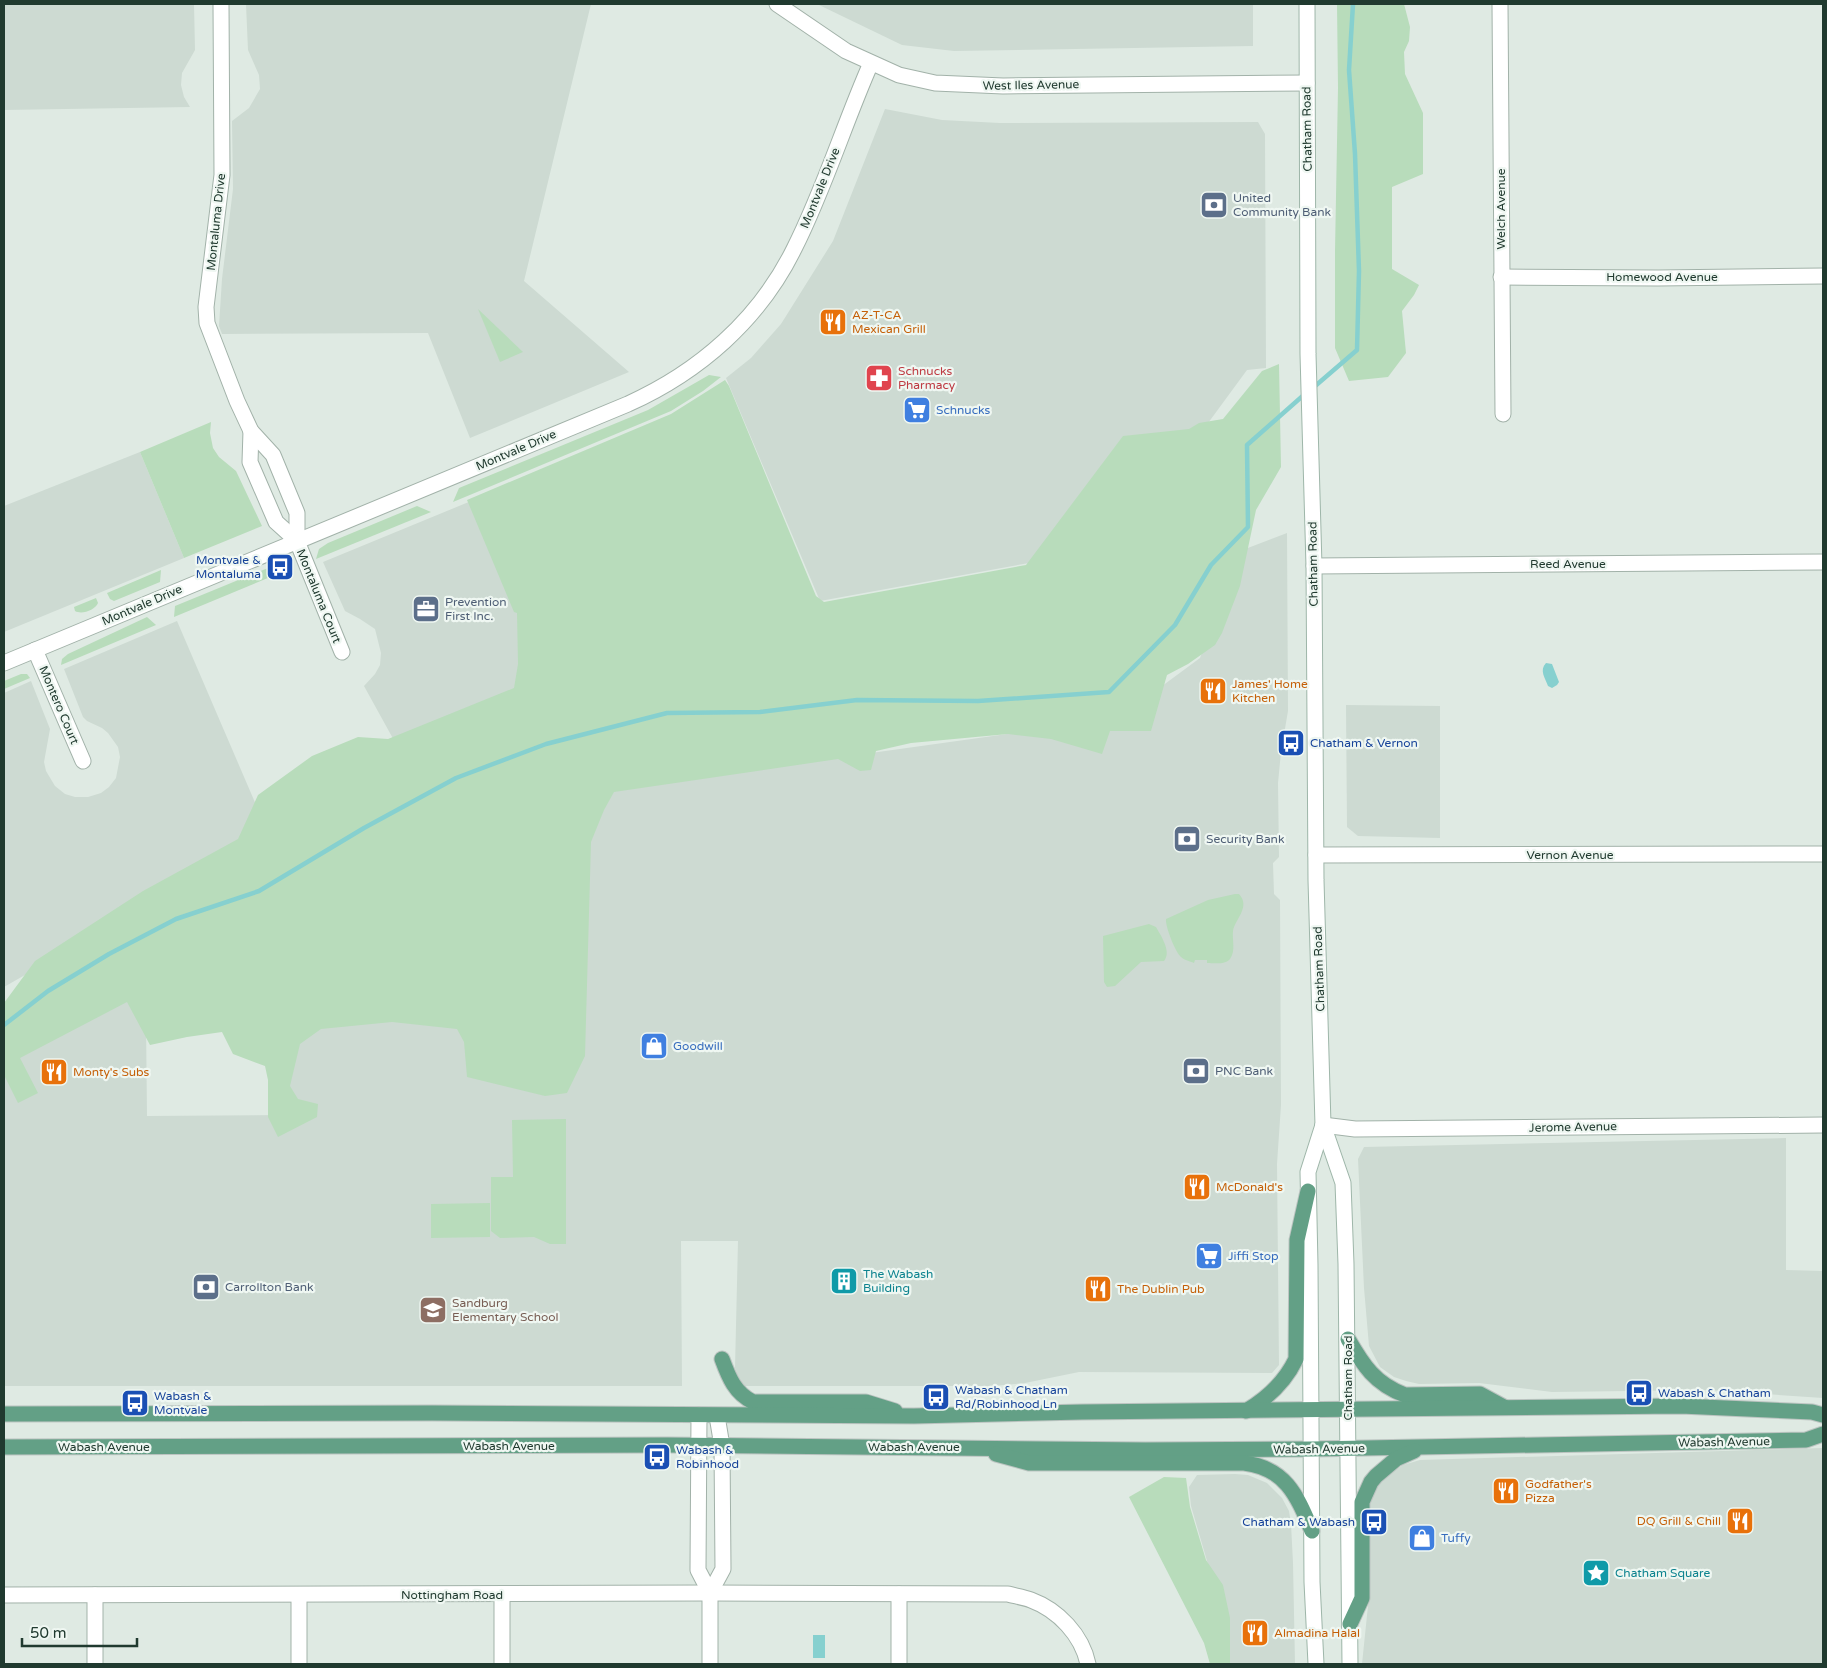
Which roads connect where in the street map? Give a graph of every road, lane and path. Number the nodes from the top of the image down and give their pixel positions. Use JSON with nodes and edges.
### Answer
{"nodes":[{"id":1,"x":220,"y":4,"type":"edge"},
{"id":2,"x":777,"y":4,"type":"edge"},
{"id":3,"x":1307,"y":4,"type":"edge"},
{"id":4,"x":1500,"y":4,"type":"edge"},
{"id":5,"x":871,"y":63,"type":"junction"},
{"id":6,"x":1307,"y":83,"type":"junction"},
{"id":7,"x":1823,"y":276,"type":"edge"},
{"id":8,"x":1501,"y":277,"type":"junction"},
{"id":9,"x":1503,"y":414,"type":"dead end"},
{"id":10,"x":251,"y":430,"type":"junction"},
{"id":11,"x":297,"y":541,"type":"junction"},
{"id":12,"x":1823,"y":562,"type":"edge"},
{"id":13,"x":1314,"y":566,"type":"junction"},
{"id":14,"x":35,"y":650,"type":"junction"},
{"id":15,"x":342,"y":652,"type":"dead end"},
{"id":16,"x":4,"y":663,"type":"edge"},
{"id":17,"x":83,"y":761,"type":"dead end"},
{"id":18,"x":1823,"y":854,"type":"edge"},
{"id":19,"x":1316,"y":855,"type":"junction"},
{"id":20,"x":1323,"y":1125,"type":"junction"},
{"id":21,"x":1823,"y":1125,"type":"edge"},
{"id":22,"x":1308,"y":1191,"type":"junction"},
{"id":23,"x":1348,"y":1339,"type":"junction"},
{"id":24,"x":722,"y":1360,"type":"dead end"},
{"id":25,"x":1506,"y":1407,"type":"junction"},
{"id":26,"x":1348,"y":1409,"type":"junction"},
{"id":27,"x":1311,"y":1410,"type":"junction"},
{"id":28,"x":1246,"y":1411,"type":"junction"},
{"id":29,"x":4,"y":1414,"type":"edge"},
{"id":30,"x":699,"y":1415,"type":"junction"},
{"id":31,"x":1823,"y":1415,"type":"edge"},
{"id":32,"x":717,"y":1416,"type":"junction"},
{"id":33,"x":914,"y":1416,"type":"junction"},
{"id":34,"x":1823,"y":1434,"type":"edge"},
{"id":35,"x":698,"y":1446,"type":"junction"},
{"id":36,"x":722,"y":1446,"type":"junction"},
{"id":37,"x":4,"y":1447,"type":"edge"},
{"id":38,"x":1425,"y":1447,"type":"junction"},
{"id":39,"x":973,"y":1448,"type":"junction"},
{"id":40,"x":1312,"y":1449,"type":"junction"},
{"id":41,"x":1348,"y":1449,"type":"junction"},
{"id":42,"x":1312,"y":1531,"type":"junction"},
{"id":43,"x":710,"y":1593,"type":"junction"},
{"id":44,"x":900,"y":1594,"type":"junction"},
{"id":45,"x":4,"y":1595,"type":"edge"},
{"id":46,"x":95,"y":1595,"type":"junction"},
{"id":47,"x":299,"y":1595,"type":"junction"},
{"id":48,"x":502,"y":1595,"type":"junction"},
{"id":49,"x":1350,"y":1624,"type":"junction"},
{"id":50,"x":95,"y":1664,"type":"edge"},
{"id":51,"x":299,"y":1664,"type":"edge"},
{"id":52,"x":502,"y":1664,"type":"edge"},
{"id":53,"x":710,"y":1664,"type":"edge"},
{"id":54,"x":899,"y":1664,"type":"edge"},
{"id":55,"x":1088,"y":1664,"type":"edge"},
{"id":56,"x":1316,"y":1664,"type":"edge"},
{"id":57,"x":1350,"y":1664,"type":"edge"}],
"edges":[{"from":1,"to":10,"type":"street","name":"Montaluma Drive"},
{"from":2,"to":5,"type":"street","name":"West Iles Avenue"},
{"from":3,"to":6,"type":"street","name":"Chatham Road"},
{"from":4,"to":8,"type":"street","name":"Welch Avenue"},
{"from":5,"to":6,"type":"street","name":"West Iles Avenue"},
{"from":5,"to":11,"type":"street","name":"Montvale Drive"},
{"from":6,"to":13,"type":"street","name":"Chatham Road"},
{"from":7,"to":8,"type":"street","name":"Homewood Avenue"},
{"from":8,"to":9,"type":"street","name":"Welch Avenue"},
{"from":10,"to":11,"type":"street","name":"Montaluma Drive"},
{"from":10,"to":11,"type":"street","name":"Montaluma Drive"},
{"from":11,"to":14,"type":"street","name":"Montvale Drive"},
{"from":11,"to":15,"type":"street","name":"Montaluma Court"},
{"from":12,"to":13,"type":"street","name":"Reed Avenue"},
{"from":13,"to":19,"type":"street","name":"Chatham Road"},
{"from":14,"to":16,"type":"street","name":"Montvale Drive"},
{"from":14,"to":17,"type":"street","name":"Montero Court"},
{"from":18,"to":19,"type":"street","name":"Vernon Avenue"},
{"from":19,"to":20,"type":"street","name":"Chatham Road"},
{"from":20,"to":21,"type":"street","name":"Jerome Avenue"},
{"from":20,"to":22,"type":"street","name":"Chatham Road"},
{"from":20,"to":23,"type":"street","name":"Chatham Road"},
{"from":22,"to":27,"type":"street","name":"Chatham Road"},
{"from":22,"to":28,"type":"main road"},
{"from":23,"to":25,"type":"main road"},
{"from":23,"to":26,"type":"street","name":"Chatham Road"},
{"from":24,"to":33,"type":"main road"},
{"from":25,"to":26,"type":"main road"},
{"from":25,"to":31,"type":"main road"},
{"from":26,"to":27,"type":"main road"},
{"from":26,"to":41,"type":"street","name":"Chatham Road"},
{"from":27,"to":28,"type":"main road"},
{"from":27,"to":40,"type":"street","name":"Chatham Road"},
{"from":28,"to":33,"type":"main road"},
{"from":29,"to":30,"type":"main road"},
{"from":30,"to":32,"type":"main road"},
{"from":30,"to":35,"type":"street"},
{"from":32,"to":33,"type":"main road"},
{"from":32,"to":36,"type":"street"},
{"from":34,"to":38,"type":"main road","name":"Wabash Avenue"},
{"from":35,"to":36,"type":"main road","name":"Wabash Avenue"},
{"from":35,"to":37,"type":"main road","name":"Wabash Avenue"},
{"from":35,"to":43,"type":"street"},
{"from":36,"to":39,"type":"main road","name":"Wabash Avenue"},
{"from":36,"to":43,"type":"street"},
{"from":38,"to":41,"type":"main road","name":"Wabash Avenue"},
{"from":38,"to":49,"type":"main road"},
{"from":39,"to":40,"type":"main road","name":"Wabash Avenue"},
{"from":39,"to":42,"type":"main road"},
{"from":40,"to":41,"type":"main road","name":"Wabash Avenue"},
{"from":40,"to":42,"type":"street","name":"Chatham Road"},
{"from":41,"to":49,"type":"street","name":"Chatham Road"},
{"from":42,"to":56,"type":"street","name":"Chatham Road"},
{"from":43,"to":44,"type":"street","name":"Nottingham Road"},
{"from":43,"to":48,"type":"street","name":"Nottingham Road"},
{"from":43,"to":53,"type":"street"},
{"from":44,"to":54,"type":"street"},
{"from":44,"to":55,"type":"street","name":"Nottingham Road"},
{"from":45,"to":46,"type":"street","name":"Nottingham Road"},
{"from":46,"to":47,"type":"street","name":"Nottingham Road"},
{"from":46,"to":50,"type":"street"},
{"from":47,"to":48,"type":"street","name":"Nottingham Road"},
{"from":47,"to":51,"type":"street"},
{"from":48,"to":52,"type":"street"},
{"from":49,"to":57,"type":"street","name":"Chatham Road"}]}
